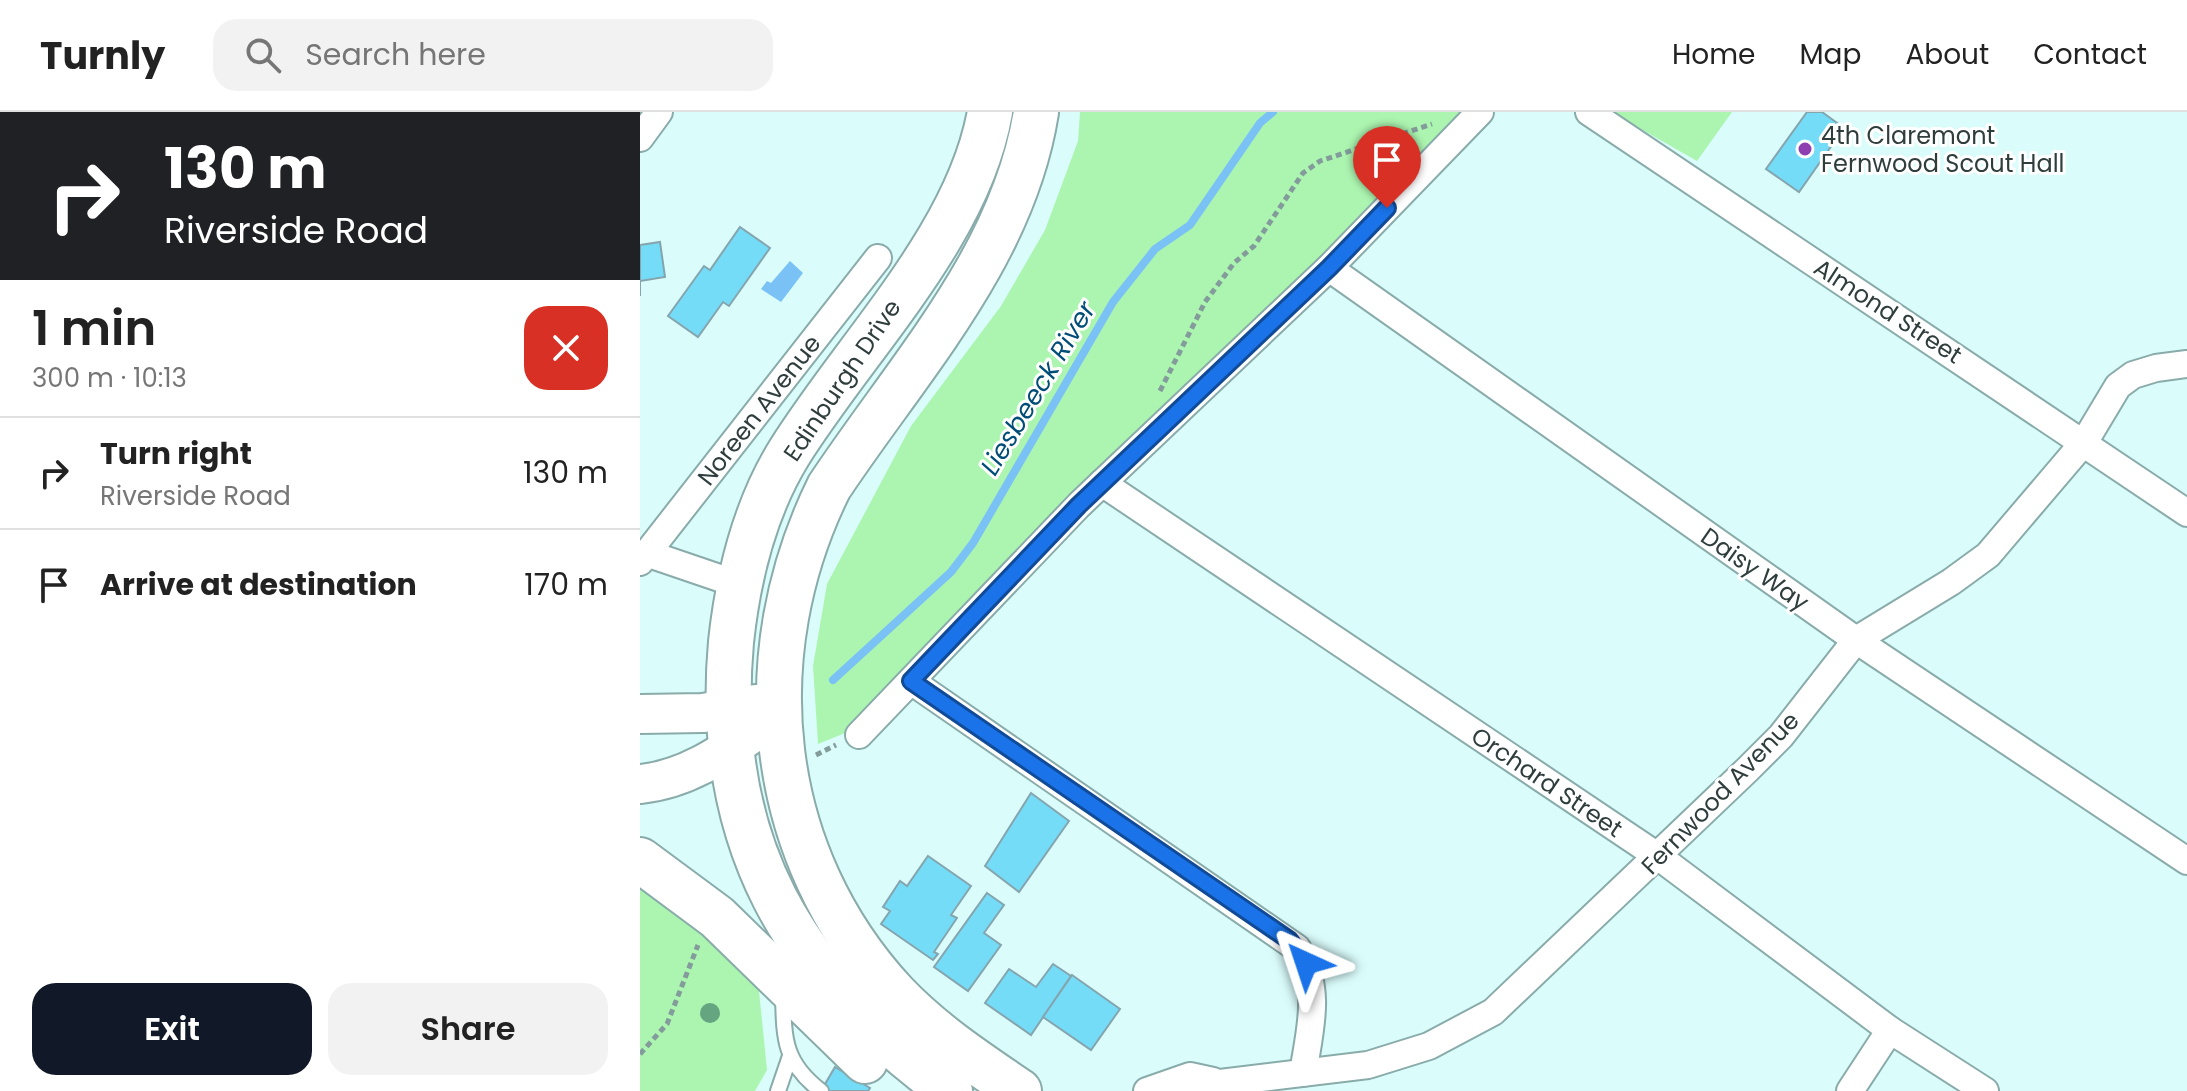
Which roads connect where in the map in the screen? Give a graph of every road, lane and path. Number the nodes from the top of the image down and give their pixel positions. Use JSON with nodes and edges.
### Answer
{"nodes":[{"id":1,"x":659,"y":112,"type":"edge"},
{"id":2,"x":990,"y":112,"type":"edge"},
{"id":3,"x":1036,"y":112,"type":"edge"},
{"id":4,"x":1480,"y":112,"type":"edge"},
{"id":5,"x":1589,"y":112,"type":"edge"},
{"id":6,"x":1439,"y":120,"type":"dead end"},
{"id":7,"x":640,"y":138,"type":"edge"},
{"id":8,"x":878,"y":258,"type":"dead end"},
{"id":9,"x":1329,"y":268,"type":"junction"},
{"id":10,"x":2187,"y":364,"type":"edge"},
{"id":11,"x":1148,"y":439,"type":"junction"},
{"id":12,"x":2085,"y":441,"type":"junction"},
{"id":13,"x":1102,"y":483,"type":"junction"},
{"id":14,"x":2187,"y":513,"type":"edge"},
{"id":15,"x":643,"y":557,"type":"edge"},
{"id":16,"x":737,"y":584,"type":"junction"},
{"id":17,"x":1856,"y":640,"type":"junction"},
{"id":18,"x":911,"y":681,"type":"junction"},
{"id":19,"x":779,"y":707,"type":"junction"},
{"id":20,"x":640,"y":714,"type":"edge"},
{"id":21,"x":731,"y":728,"type":"junction"},
{"id":22,"x":859,"y":735,"type":"joint"},
{"id":23,"x":808,"y":759,"type":"dead end"},
{"id":24,"x":640,"y":784,"type":"edge"},
{"id":25,"x":1659,"y":857,"type":"junction"},
{"id":26,"x":640,"y":860,"type":"edge"},
{"id":27,"x":2187,"y":861,"type":"edge"},
{"id":28,"x":704,"y":933,"type":"dead end"},
{"id":29,"x":783,"y":983,"type":"junction"},
{"id":30,"x":1890,"y":1030,"type":"junction"},
{"id":31,"x":640,"y":1054,"type":"edge"},
{"id":32,"x":790,"y":1056,"type":"junction"},
{"id":33,"x":1303,"y":1073,"type":"junction"},
{"id":34,"x":1220,"y":1083,"type":"junction"},
{"id":35,"x":778,"y":1091,"type":"edge"},
{"id":36,"x":821,"y":1091,"type":"edge"},
{"id":37,"x":905,"y":1091,"type":"edge"},
{"id":38,"x":950,"y":1091,"type":"edge"},
{"id":39,"x":1019,"y":1091,"type":"edge"},
{"id":40,"x":1147,"y":1091,"type":"edge"},
{"id":41,"x":1193,"y":1091,"type":"edge"},
{"id":42,"x":1850,"y":1091,"type":"edge"},
{"id":43,"x":1985,"y":1091,"type":"edge"}],
"edges":[{"from":1,"to":7,"type":"street"},
{"from":2,"to":16,"type":"highway","name":"Edinburgh Drive"},
{"from":3,"to":19,"type":"highway","name":"Edinburgh Drive"},
{"from":4,"to":9,"type":"street"},
{"from":5,"to":12,"type":"street","name":"Almond Street"},
{"from":6,"to":11,"type":"path"},
{"from":8,"to":15,"type":"street","name":"Noreen Avenue"},
{"from":9,"to":11,"type":"street"},
{"from":9,"to":17,"type":"street","name":"Daisy Way"},
{"from":10,"to":12,"type":"street","name":"Fernwood Avenue"},
{"from":11,"to":13,"type":"street"},
{"from":12,"to":14,"type":"street","name":"Almond Street"},
{"from":12,"to":17,"type":"street","name":"Fernwood Avenue"},
{"from":13,"to":18,"type":"street"},
{"from":13,"to":25,"type":"street","name":"Orchard Street"},
{"from":15,"to":16,"type":"street"},
{"from":16,"to":21,"type":"highway","name":"Edinburgh Drive"},
{"from":17,"to":25,"type":"street","name":"Fernwood Avenue"},
{"from":17,"to":27,"type":"street","name":"Daisy Way"},
{"from":18,"to":22,"type":"street"},
{"from":18,"to":33,"type":"street"},
{"from":19,"to":21,"type":"main road"},
{"from":19,"to":39,"type":"highway","name":"Edinburgh Drive"},
{"from":20,"to":21,"type":"main road"},
{"from":21,"to":24,"type":"main road"},
{"from":21,"to":38,"type":"highway","name":"Edinburgh Drive"},
{"from":22,"to":23,"type":"path"},
{"from":25,"to":30,"type":"street","name":"Orchard Street"},
{"from":25,"to":33,"type":"street","name":"Fernwood Avenue"},
{"from":26,"to":29,"type":"highway"},
{"from":28,"to":31,"type":"path"},
{"from":29,"to":32,"type":"lane"},
{"from":29,"to":37,"type":"highway"},
{"from":30,"to":42,"type":"street"},
{"from":30,"to":43,"type":"street","name":"Orchard Street"},
{"from":32,"to":35,"type":"lane"},
{"from":32,"to":36,"type":"lane"},
{"from":33,"to":34,"type":"street","name":"Fernwood Avenue"},
{"from":34,"to":40,"type":"street","name":"Fernwood Avenue"},
{"from":34,"to":41,"type":"street","name":"Fernwood Avenue"}]}
